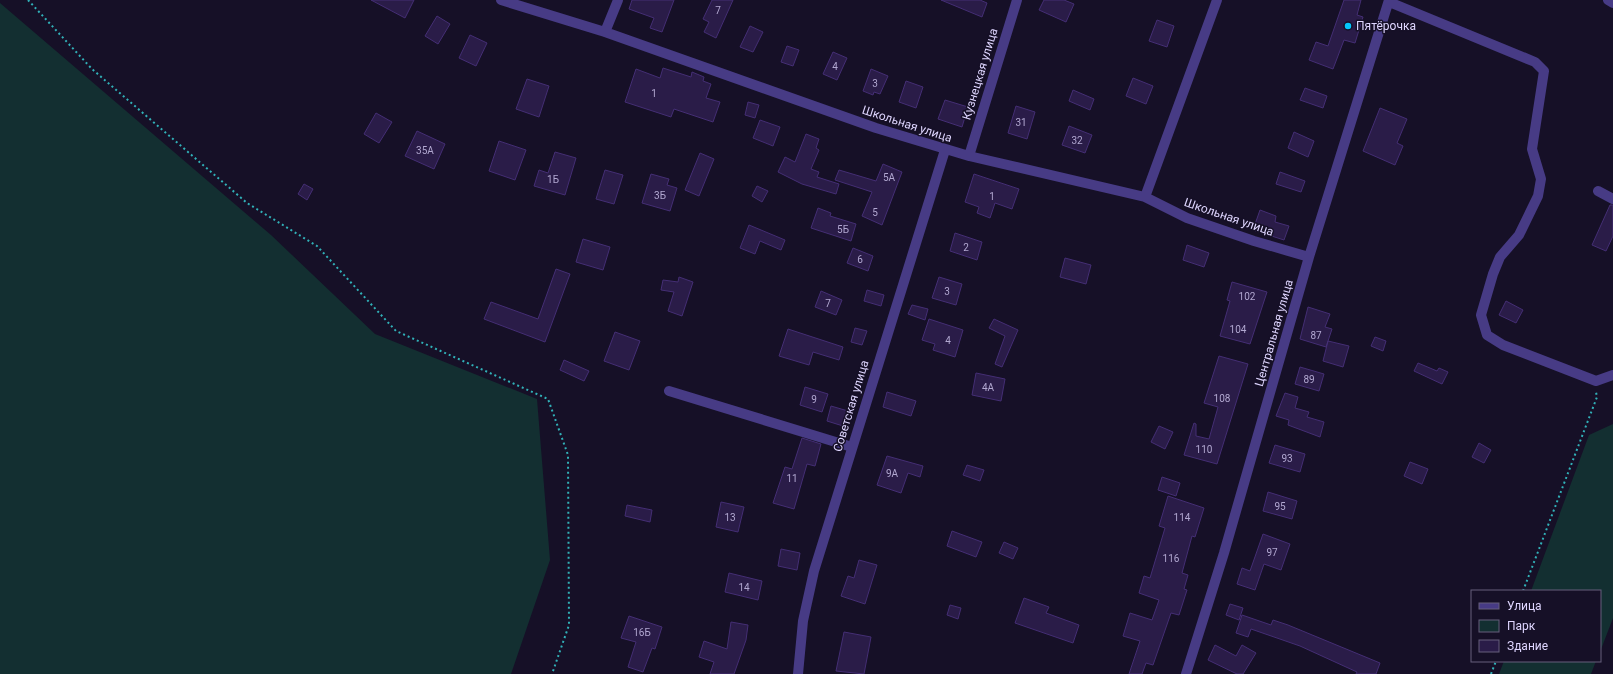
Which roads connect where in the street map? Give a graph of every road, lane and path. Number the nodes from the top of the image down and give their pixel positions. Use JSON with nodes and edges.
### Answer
{"nodes":[{"id":1,"x":28,"y":0,"type":"edge"},
{"id":2,"x":501,"y":0,"type":"edge"},
{"id":3,"x":618,"y":0,"type":"edge"},
{"id":4,"x":1017,"y":0,"type":"edge"},
{"id":5,"x":1217,"y":0,"type":"edge"},
{"id":6,"x":1608,"y":0,"type":"edge"},
{"id":7,"x":1389,"y":1,"type":"edge"},
{"id":8,"x":1613,"y":3,"type":"edge"},
{"id":9,"x":605,"y":32,"type":"junction"},
{"id":10,"x":945,"y":150,"type":"junction"},
{"id":11,"x":969,"y":156,"type":"junction"},
{"id":12,"x":1598,"y":191,"type":"dead end"},
{"id":13,"x":1145,"y":197,"type":"junction"},
{"id":14,"x":1613,"y":199,"type":"edge"},
{"id":15,"x":1309,"y":257,"type":"junction"},
{"id":16,"x":1613,"y":375,"type":"edge"},
{"id":17,"x":1596,"y":381,"type":"junction"},
{"id":18,"x":669,"y":391,"type":"dead end"},
{"id":19,"x":852,"y":447,"type":"junction"},
{"id":20,"x":1523,"y":590,"type":"edge"},
{"id":21,"x":1496,"y":662,"type":"edge"},
{"id":22,"x":552,"y":674,"type":"edge"},
{"id":23,"x":798,"y":674,"type":"edge"},
{"id":24,"x":1186,"y":674,"type":"edge"},
{"id":25,"x":1491,"y":674,"type":"edge"}],
"edges":[{"from":1,"to":22,"type":"path"},
{"from":2,"to":9,"type":"street","name":"Школьная улица"},
{"from":3,"to":9,"type":"street"},
{"from":4,"to":11,"type":"street","name":"Кузнецкая улица"},
{"from":5,"to":13,"type":"street"},
{"from":6,"to":8,"type":"street"},
{"from":7,"to":15,"type":"street","name":"Центральная улица"},
{"from":7,"to":17,"type":"street"},
{"from":9,"to":10,"type":"street","name":"Школьная улица"},
{"from":10,"to":11,"type":"street","name":"Школьная улица"},
{"from":10,"to":19,"type":"street","name":"Советская улица"},
{"from":11,"to":13,"type":"street","name":"Школьная улица"},
{"from":12,"to":14,"type":"street"},
{"from":13,"to":15,"type":"street","name":"Школьная улица"},
{"from":15,"to":24,"type":"street","name":"Центральная улица"},
{"from":16,"to":17,"type":"street"},
{"from":17,"to":20,"type":"path"},
{"from":18,"to":19,"type":"street"},
{"from":19,"to":23,"type":"street","name":"Советская улица"},
{"from":21,"to":25,"type":"path"}]}
